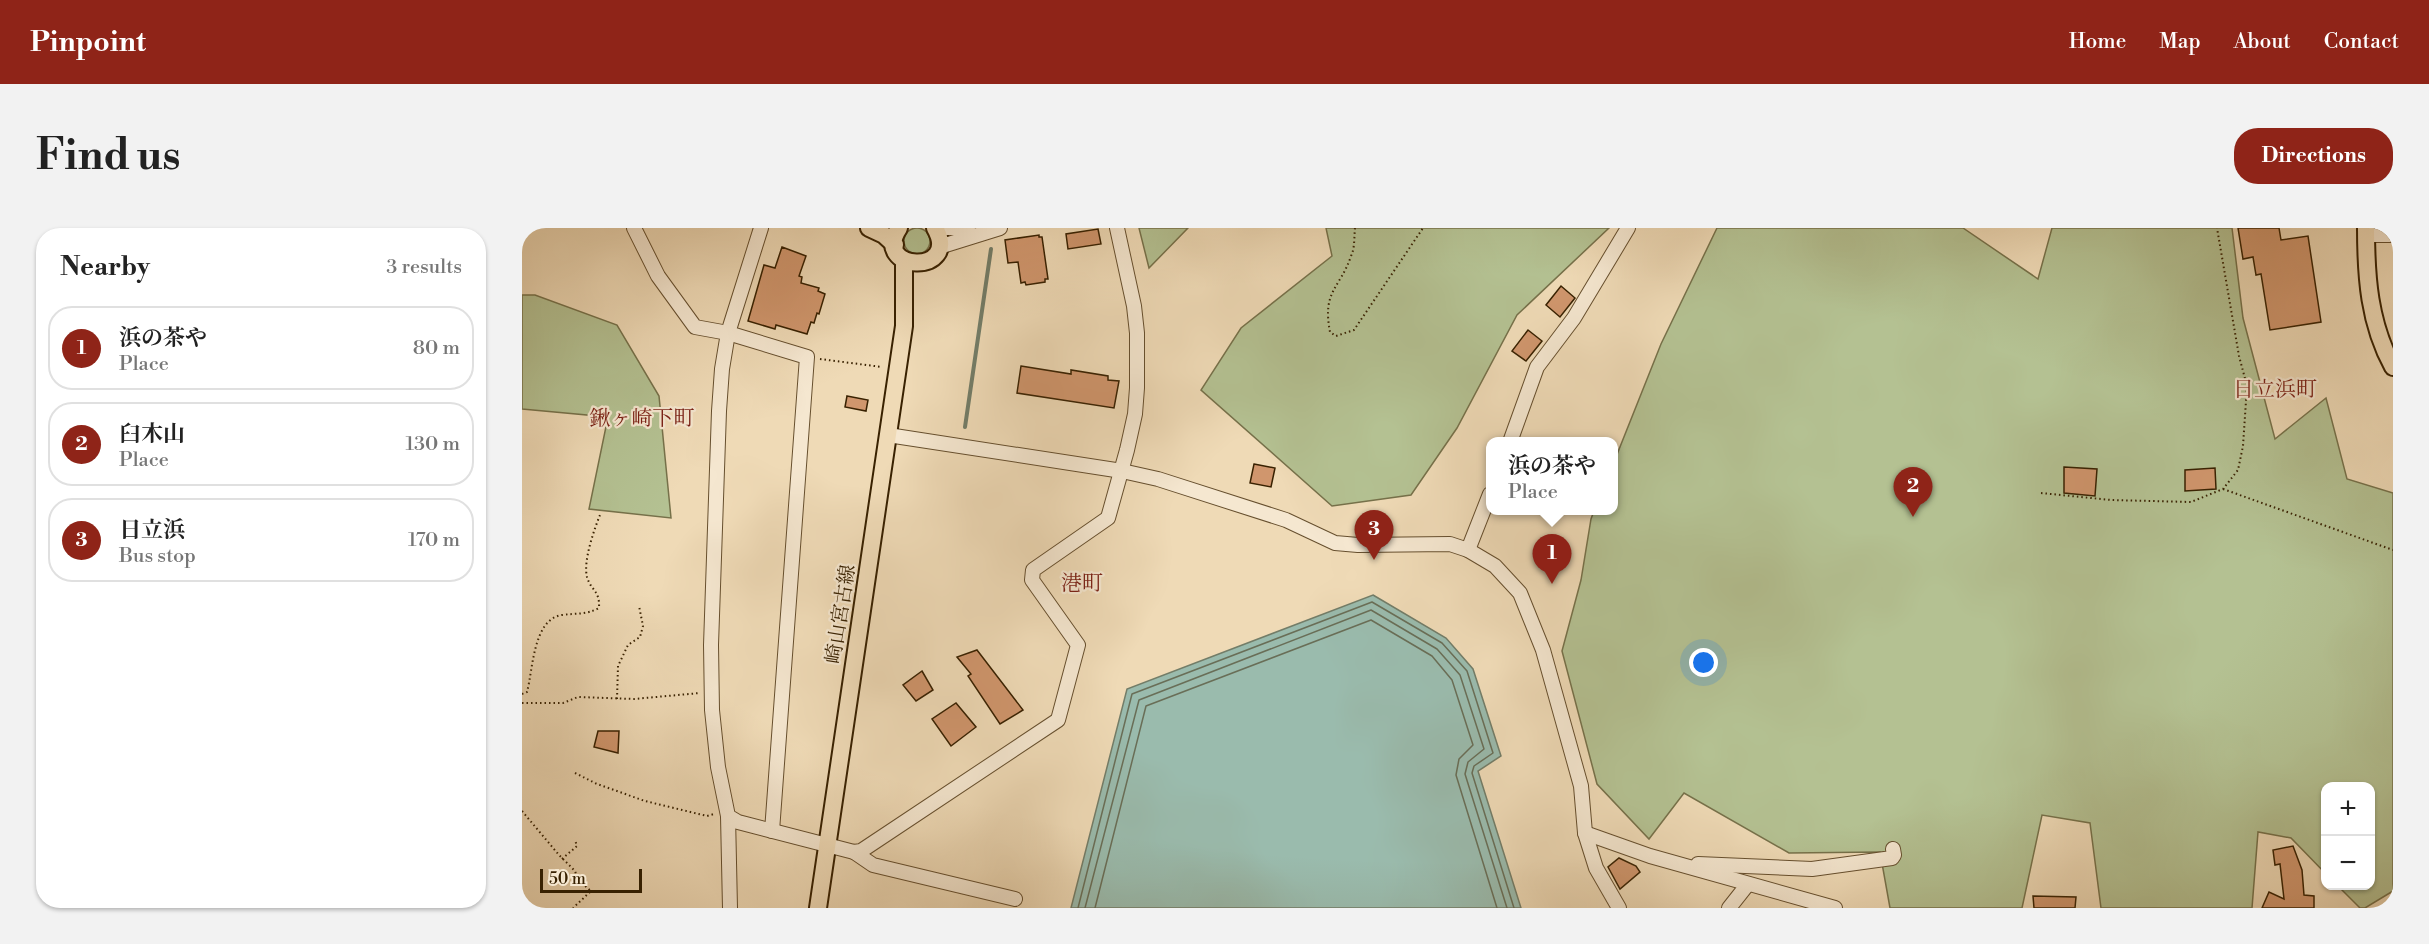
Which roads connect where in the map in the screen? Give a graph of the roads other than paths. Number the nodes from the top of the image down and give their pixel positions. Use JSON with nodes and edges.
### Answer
{"nodes":[{"id":1,"x":634,"y":228,"type":"edge"},
{"id":2,"x":761,"y":228,"type":"edge"},
{"id":3,"x":869,"y":228,"type":"edge"},
{"id":4,"x":899,"y":228,"type":"edge"},
{"id":5,"x":935,"y":228,"type":"edge"},
{"id":6,"x":941,"y":228,"type":"edge"},
{"id":7,"x":968,"y":228,"type":"edge"},
{"id":8,"x":1000,"y":228,"type":"edge"},
{"id":9,"x":1117,"y":228,"type":"edge"},
{"id":10,"x":1628,"y":228,"type":"edge"},
{"id":11,"x":2366,"y":231,"type":"edge"},
{"id":12,"x":2393,"y":235,"type":"edge"},
{"id":13,"x":895,"y":245,"type":"junction"},
{"id":14,"x":939,"y":247,"type":"junction"},
{"id":15,"x":904,"y":260,"type":"junction"},
{"id":16,"x":925,"y":262,"type":"junction"},
{"id":17,"x":904,"y":326,"type":"junction"},
{"id":18,"x":728,"y":333,"type":"junction"},
{"id":19,"x":2393,"y":367,"type":"edge"},
{"id":20,"x":888,"y":435,"type":"junction"},
{"id":21,"x":1511,"y":437,"type":"edge"},
{"id":22,"x":1122,"y":471,"type":"junction"},
{"id":23,"x":1486,"y":506,"type":"edge"},
{"id":24,"x":1468,"y":550,"type":"junction"},
{"id":25,"x":727,"y":814,"type":"junction"},
{"id":26,"x":772,"y":831,"type":"junction"},
{"id":27,"x":1585,"y":833,"type":"junction"},
{"id":28,"x":826,"y":846,"type":"junction"},
{"id":29,"x":1893,"y":849,"type":"dead end"},
{"id":30,"x":854,"y":852,"type":"junction"},
{"id":31,"x":1678,"y":864,"type":"junction"},
{"id":32,"x":1749,"y":884,"type":"junction"},
{"id":33,"x":1016,"y":899,"type":"dead end"},
{"id":34,"x":730,"y":908,"type":"edge"},
{"id":35,"x":818,"y":908,"type":"edge"},
{"id":36,"x":1618,"y":908,"type":"edge"},
{"id":37,"x":1729,"y":908,"type":"edge"},
{"id":38,"x":1835,"y":908,"type":"edge"}],
"edges":[{"from":1,"to":18,"type":"street"},
{"from":2,"to":18,"type":"street"},
{"from":3,"to":13,"type":"main road"},
{"from":4,"to":13,"type":"main road"},
{"from":5,"to":14,"type":"main road"},
{"from":6,"to":7,"type":"street"},
{"from":8,"to":14,"type":"street"},
{"from":9,"to":22,"type":"street"},
{"from":10,"to":21,"type":"street"},
{"from":11,"to":12,"type":"street"},
{"from":11,"to":19,"type":"main road"},
{"from":13,"to":15,"type":"main road"},
{"from":14,"to":16,"type":"main road","name":"崎山宮古線"},
{"from":15,"to":16,"type":"main road"},
{"from":15,"to":17,"type":"main road","name":"崎山宮古線"},
{"from":16,"to":17,"type":"main road","name":"崎山宮古線"},
{"from":17,"to":20,"type":"main road","name":"崎山宮古線"},
{"from":18,"to":25,"type":"street"},
{"from":18,"to":26,"type":"street"},
{"from":20,"to":22,"type":"street"},
{"from":20,"to":28,"type":"main road","name":"崎山宮古線"},
{"from":22,"to":24,"type":"street"},
{"from":22,"to":30,"type":"street"},
{"from":23,"to":24,"type":"street"},
{"from":24,"to":27,"type":"street"},
{"from":25,"to":26,"type":"street"},
{"from":25,"to":34,"type":"street"},
{"from":26,"to":28,"type":"street"},
{"from":27,"to":31,"type":"street"},
{"from":27,"to":36,"type":"street"},
{"from":28,"to":30,"type":"street"},
{"from":28,"to":35,"type":"main road","name":"崎山宮古線"},
{"from":29,"to":31,"type":"street"},
{"from":30,"to":33,"type":"street"},
{"from":31,"to":32,"type":"street"},
{"from":32,"to":37,"type":"street"},
{"from":32,"to":38,"type":"street"}]}
